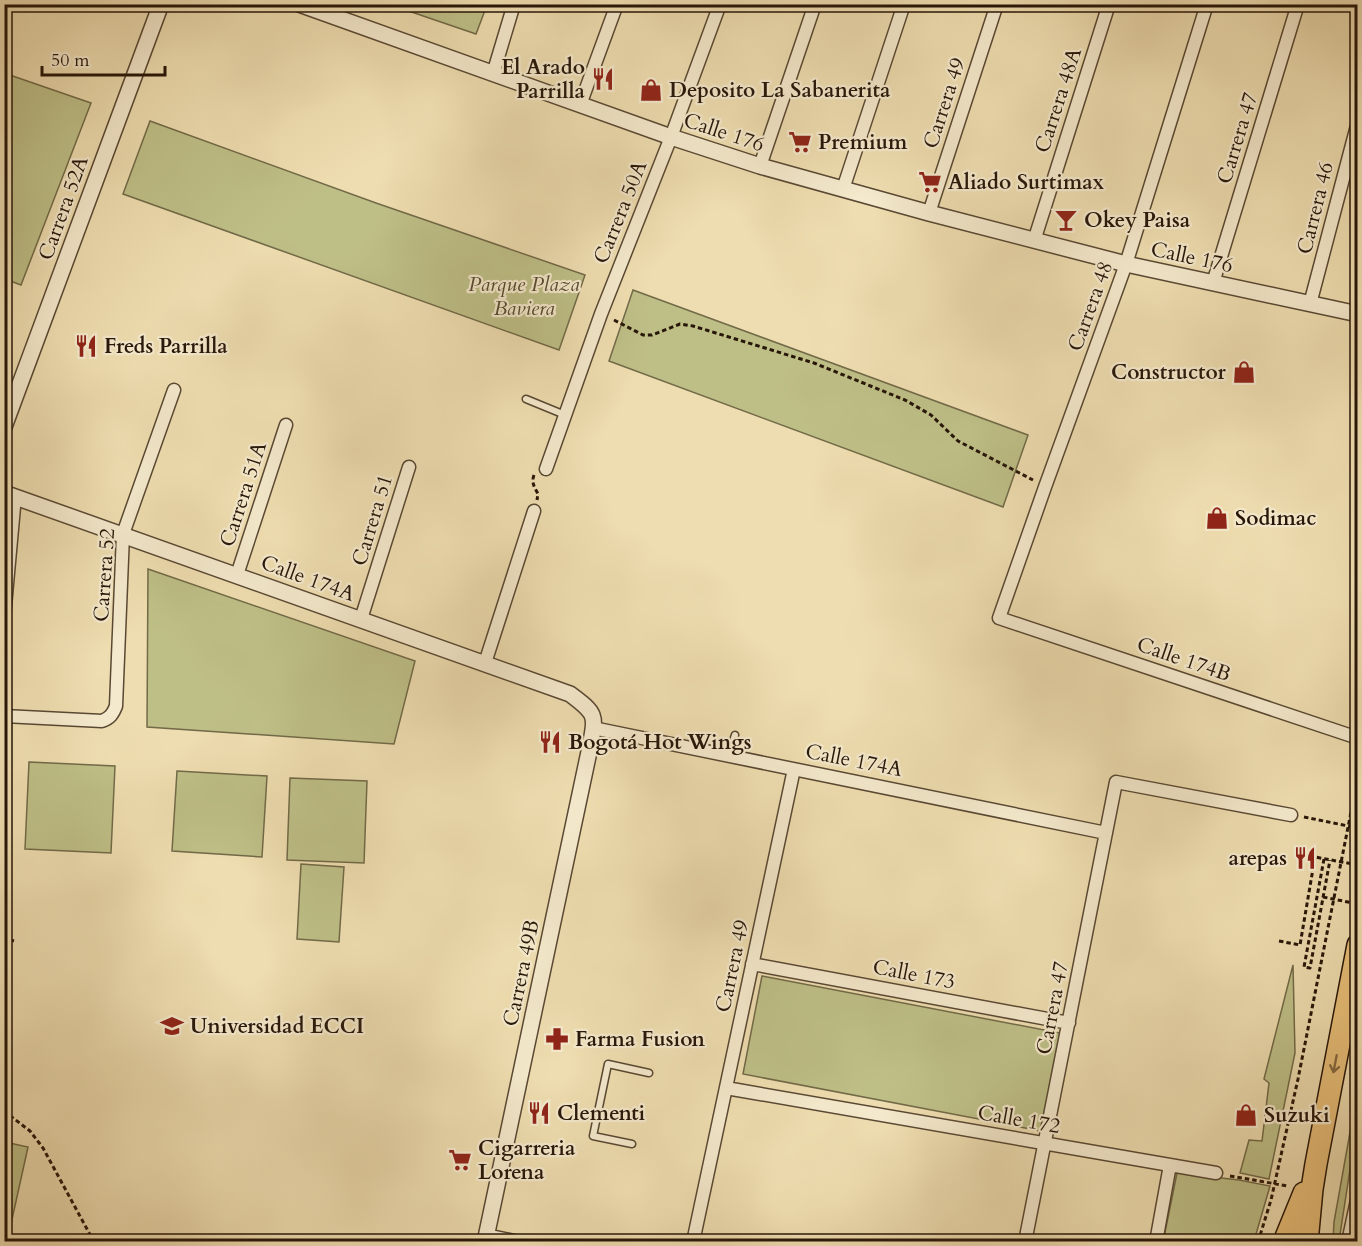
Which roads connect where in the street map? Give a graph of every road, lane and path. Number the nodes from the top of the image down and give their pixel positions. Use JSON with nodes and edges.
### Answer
{"nodes":[{"id":1,"x":161,"y":4,"type":"edge"},
{"id":2,"x":299,"y":4,"type":"edge"},
{"id":3,"x":514,"y":4,"type":"edge"},
{"id":4,"x":617,"y":4,"type":"edge"},
{"id":5,"x":720,"y":4,"type":"edge"},
{"id":6,"x":815,"y":4,"type":"edge"},
{"id":7,"x":904,"y":4,"type":"edge"},
{"id":8,"x":997,"y":4,"type":"edge"},
{"id":9,"x":1109,"y":4,"type":"edge"},
{"id":10,"x":1207,"y":4,"type":"edge"},
{"id":11,"x":1298,"y":4,"type":"edge"},
{"id":12,"x":493,"y":74,"type":"junction"},
{"id":13,"x":580,"y":105,"type":"junction"},
{"id":14,"x":1358,"y":122,"type":"edge"},
{"id":15,"x":671,"y":137,"type":"junction"},
{"id":16,"x":760,"y":165,"type":"junction"},
{"id":17,"x":843,"y":189,"type":"junction"},
{"id":18,"x":929,"y":213,"type":"junction"},
{"id":19,"x":1034,"y":241,"type":"junction"},
{"id":20,"x":1126,"y":264,"type":"junction"},
{"id":21,"x":1213,"y":283,"type":"junction"},
{"id":22,"x":1310,"y":304,"type":"junction"},
{"id":23,"x":601,"y":314,"type":"junction"},
{"id":24,"x":1358,"y":314,"type":"edge"},
{"id":25,"x":174,"y":390,"type":"dead end"},
{"id":26,"x":526,"y":399,"type":"dead end"},
{"id":27,"x":565,"y":415,"type":"junction"},
{"id":28,"x":4,"y":426,"type":"edge"},
{"id":29,"x":286,"y":426,"type":"dead end"},
{"id":30,"x":409,"y":467,"type":"dead end"},
{"id":31,"x":546,"y":469,"type":"joint"},
{"id":32,"x":1045,"y":487,"type":"junction"},
{"id":33,"x":10,"y":495,"type":"edge"},
{"id":34,"x":534,"y":511,"type":"joint"},
{"id":35,"x":123,"y":534,"type":"junction"},
{"id":36,"x":237,"y":575,"type":"junction"},
{"id":37,"x":4,"y":617,"type":"edge"},
{"id":38,"x":999,"y":618,"type":"joint"},
{"id":39,"x":361,"y":619,"type":"junction"},
{"id":40,"x":484,"y":663,"type":"junction"},
{"id":41,"x":592,"y":712,"type":"joint"},
{"id":42,"x":4,"y":716,"type":"edge"},
{"id":43,"x":593,"y":728,"type":"junction"},
{"id":44,"x":735,"y":735,"type":"dead end"},
{"id":45,"x":1358,"y":738,"type":"edge"},
{"id":46,"x":728,"y":756,"type":"junction"},
{"id":47,"x":794,"y":769,"type":"junction"},
{"id":48,"x":1358,"y":777,"type":"edge"},
{"id":49,"x":1291,"y":815,"type":"joint"},
{"id":50,"x":1348,"y":826,"type":"junction"},
{"id":51,"x":1358,"y":828,"type":"edge"},
{"id":52,"x":1106,"y":832,"type":"junction"},
{"id":53,"x":1323,"y":859,"type":"junction"},
{"id":54,"x":1330,"y":860,"type":"junction"},
{"id":55,"x":1341,"y":862,"type":"junction"},
{"id":56,"x":1358,"y":865,"type":"edge"},
{"id":57,"x":1323,"y":897,"type":"junction"},
{"id":58,"x":1358,"y":904,"type":"edge"},
{"id":59,"x":4,"y":938,"type":"edge"},
{"id":60,"x":14,"y":941,"type":"dead end"},
{"id":61,"x":1279,"y":941,"type":"dead end"},
{"id":62,"x":1358,"y":945,"type":"edge"},
{"id":63,"x":752,"y":964,"type":"junction"},
{"id":64,"x":1069,"y":1023,"type":"junction"},
{"id":65,"x":649,"y":1073,"type":"dead end"},
{"id":66,"x":726,"y":1088,"type":"junction"},
{"id":67,"x":4,"y":1111,"type":"edge"},
{"id":68,"x":1045,"y":1143,"type":"junction"},
{"id":69,"x":632,"y":1144,"type":"dead end"},
{"id":70,"x":1316,"y":1164,"type":"junction"},
{"id":71,"x":1170,"y":1165,"type":"junction"},
{"id":72,"x":1216,"y":1173,"type":"joint"},
{"id":73,"x":1358,"y":1181,"type":"edge"},
{"id":74,"x":1274,"y":1184,"type":"junction"},
{"id":75,"x":1306,"y":1189,"type":"junction"},
{"id":76,"x":1358,"y":1231,"type":"edge"},
{"id":77,"x":486,"y":1238,"type":"edge"},
{"id":78,"x":94,"y":1242,"type":"edge"},
{"id":79,"x":519,"y":1242,"type":"edge"},
{"id":80,"x":693,"y":1242,"type":"edge"},
{"id":81,"x":1025,"y":1242,"type":"edge"},
{"id":82,"x":1156,"y":1242,"type":"edge"},
{"id":83,"x":1258,"y":1242,"type":"edge"},
{"id":84,"x":1284,"y":1242,"type":"edge"},
{"id":85,"x":1307,"y":1242,"type":"edge"},
{"id":86,"x":1347,"y":1242,"type":"edge"}],
"edges":[{"from":1,"to":28,"type":"street","name":"Carrera 52A"},
{"from":2,"to":12,"type":"street","name":"Calle 176"},
{"from":3,"to":12,"type":"street"},
{"from":4,"to":13,"type":"street"},
{"from":5,"to":15,"type":"street","name":"Carrera 50A"},
{"from":6,"to":16,"type":"street"},
{"from":7,"to":17,"type":"street"},
{"from":8,"to":18,"type":"street","name":"Carrera 49"},
{"from":9,"to":19,"type":"street","name":"Carrera 48A"},
{"from":10,"to":20,"type":"street","name":"Carrera 48"},
{"from":11,"to":21,"type":"street","name":"Carrera 47"},
{"from":12,"to":13,"type":"street","name":"Calle 176"},
{"from":13,"to":15,"type":"street","name":"Calle 176"},
{"from":14,"to":22,"type":"street","name":"Carrera 46"},
{"from":15,"to":16,"type":"street","name":"Calle 176"},
{"from":15,"to":23,"type":"street","name":"Carrera 50A"},
{"from":16,"to":17,"type":"street","name":"Calle 176"},
{"from":17,"to":18,"type":"street","name":"Calle 176"},
{"from":18,"to":19,"type":"street","name":"Calle 176"},
{"from":19,"to":20,"type":"street","name":"Calle 176"},
{"from":20,"to":21,"type":"street","name":"Calle 176"},
{"from":20,"to":32,"type":"street","name":"Carrera 48"},
{"from":21,"to":22,"type":"street","name":"Calle 176"},
{"from":22,"to":24,"type":"street","name":"Calle 176"},
{"from":23,"to":27,"type":"street","name":"Carrera 50A"},
{"from":23,"to":32,"type":"path"},
{"from":25,"to":35,"type":"street","name":"Carrera 52"},
{"from":26,"to":27,"type":"lane"},
{"from":27,"to":31,"type":"street","name":"Carrera 50A"},
{"from":29,"to":36,"type":"street","name":"Carrera 51A"},
{"from":30,"to":39,"type":"street","name":"Carrera 51"},
{"from":31,"to":34,"type":"path"},
{"from":32,"to":38,"type":"street","name":"Carrera 48"},
{"from":33,"to":35,"type":"street","name":"Calle 174A"},
{"from":33,"to":37,"type":"street"},
{"from":34,"to":40,"type":"street"},
{"from":35,"to":36,"type":"street","name":"Calle 174A"},
{"from":35,"to":42,"type":"street","name":"Carrera 52"},
{"from":36,"to":39,"type":"street","name":"Calle 174A"},
{"from":38,"to":45,"type":"street","name":"Calle 174B"},
{"from":39,"to":40,"type":"street","name":"Calle 174A"},
{"from":40,"to":41,"type":"street","name":"Calle 174A"},
{"from":41,"to":43,"type":"street","name":"Carrera 49B"},
{"from":43,"to":46,"type":"street","name":"Calle 174A"},
{"from":43,"to":77,"type":"street","name":"Carrera 49B"},
{"from":44,"to":46,"type":"lane"},
{"from":46,"to":47,"type":"street","name":"Calle 174A"},
{"from":47,"to":52,"type":"street","name":"Calle 174A"},
{"from":47,"to":63,"type":"street","name":"Carrera 49"},
{"from":48,"to":50,"type":"path"},
{"from":49,"to":50,"type":"path"},
{"from":49,"to":52,"type":"street","name":"Carrera 47"},
{"from":50,"to":51,"type":"path"},
{"from":50,"to":55,"type":"path"},
{"from":52,"to":64,"type":"street","name":"Carrera 47"},
{"from":53,"to":54,"type":"path"},
{"from":53,"to":57,"type":"path"},
{"from":53,"to":61,"type":"path"},
{"from":54,"to":55,"type":"path"},
{"from":54,"to":57,"type":"path"},
{"from":55,"to":56,"type":"path"},
{"from":55,"to":74,"type":"path"},
{"from":57,"to":58,"type":"path","bridge":true},
{"from":59,"to":60,"type":"path"},
{"from":62,"to":70,"type":"highway","one_way":true},
{"from":63,"to":64,"type":"street","name":"Calle 173"},
{"from":63,"to":66,"type":"street","name":"Carrera 49"},
{"from":64,"to":68,"type":"street","name":"Carrera 47"},
{"from":65,"to":69,"type":"lane"},
{"from":66,"to":68,"type":"street","name":"Calle 172"},
{"from":66,"to":80,"type":"street","name":"Carrera 49"},
{"from":67,"to":78,"type":"path"},
{"from":68,"to":71,"type":"street","name":"Calle 172"},
{"from":68,"to":81,"type":"street","name":"Carrera 47"},
{"from":70,"to":75,"type":"highway"},
{"from":70,"to":85,"type":"highway"},
{"from":71,"to":72,"type":"street","name":"Calle 172"},
{"from":71,"to":82,"type":"street"},
{"from":72,"to":74,"type":"path"},
{"from":73,"to":86,"type":"lane"},
{"from":74,"to":75,"type":"path"},
{"from":74,"to":83,"type":"path"},
{"from":75,"to":84,"type":"highway"},
{"from":76,"to":86,"type":"lane"},
{"from":77,"to":79,"type":"street"}]}
